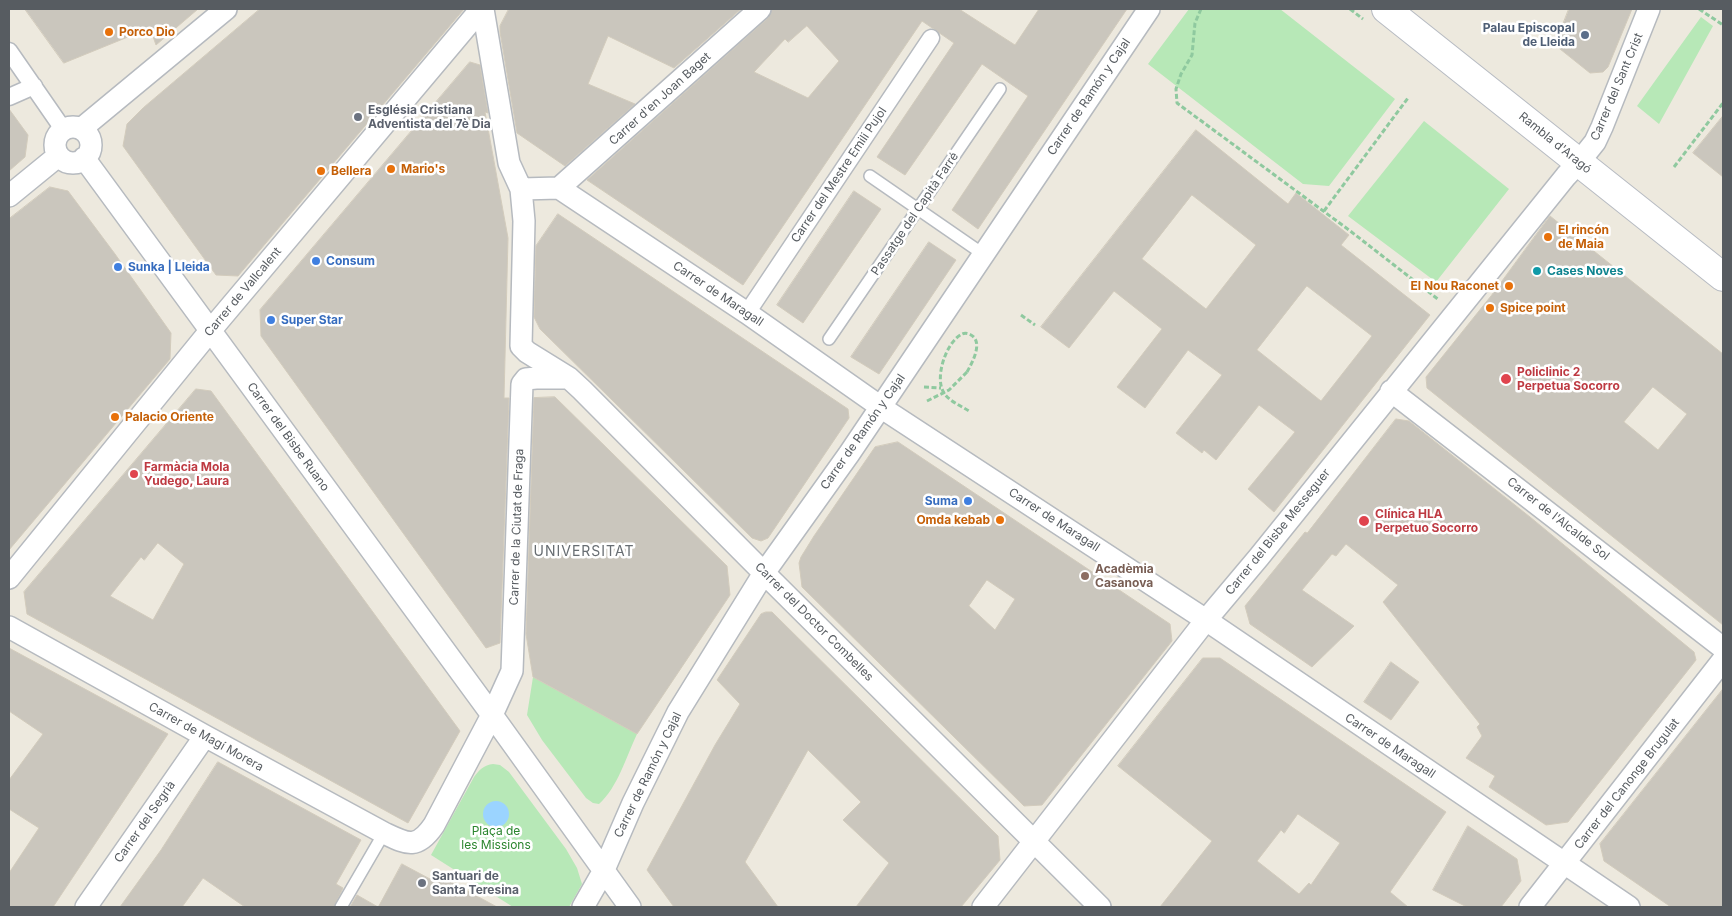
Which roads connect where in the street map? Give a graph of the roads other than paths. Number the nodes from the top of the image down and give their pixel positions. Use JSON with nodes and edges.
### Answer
{"nodes":[{"id":1,"x":226,"y":9,"type":"edge"},
{"id":2,"x":482,"y":9,"type":"edge"},
{"id":3,"x":760,"y":9,"type":"edge"},
{"id":4,"x":1149,"y":9,"type":"edge"},
{"id":5,"x":1386,"y":9,"type":"edge"},
{"id":6,"x":1649,"y":9,"type":"edge"},
{"id":7,"x":931,"y":38,"type":"dead end"},
{"id":8,"x":9,"y":50,"type":"edge"},
{"id":9,"x":34,"y":86,"type":"junction"},
{"id":10,"x":1000,"y":89,"type":"dead end"},
{"id":11,"x":9,"y":97,"type":"edge"},
{"id":12,"x":72,"y":129,"type":"junction"},
{"id":13,"x":58,"y":156,"type":"junction"},
{"id":14,"x":84,"y":158,"type":"junction"},
{"id":15,"x":1579,"y":162,"type":"junction"},
{"id":16,"x":870,"y":176,"type":"dead end"},
{"id":17,"x":559,"y":188,"type":"junction"},
{"id":18,"x":521,"y":189,"type":"junction"},
{"id":19,"x":9,"y":196,"type":"edge"},
{"id":20,"x":918,"y":208,"type":"junction"},
{"id":21,"x":983,"y":254,"type":"junction"},
{"id":22,"x":1723,"y":277,"type":"edge"},
{"id":23,"x":747,"y":313,"type":"junction"},
{"id":24,"x":210,"y":331,"type":"junction"},
{"id":25,"x":829,"y":339,"type":"dead end"},
{"id":26,"x":569,"y":378,"type":"junction"},
{"id":27,"x":1391,"y":392,"type":"junction"},
{"id":28,"x":881,"y":406,"type":"junction"},
{"id":29,"x":764,"y":574,"type":"junction"},
{"id":30,"x":9,"y":578,"type":"edge"},
{"id":31,"x":1206,"y":620,"type":"junction"},
{"id":32,"x":9,"y":627,"type":"edge"},
{"id":33,"x":1723,"y":648,"type":"edge"},
{"id":34,"x":1723,"y":660,"type":"edge"},
{"id":35,"x":492,"y":715,"type":"junction"},
{"id":36,"x":205,"y":736,"type":"junction"},
{"id":37,"x":384,"y":833,"type":"junction"},
{"id":38,"x":1034,"y":842,"type":"junction"},
{"id":39,"x":1565,"y":864,"type":"junction"},
{"id":40,"x":603,"y":872,"type":"junction"},
{"id":41,"x":86,"y":907,"type":"edge"},
{"id":42,"x":341,"y":907,"type":"edge"},
{"id":43,"x":584,"y":907,"type":"edge"},
{"id":44,"x":630,"y":907,"type":"edge"},
{"id":45,"x":983,"y":907,"type":"edge"},
{"id":46,"x":1100,"y":907,"type":"edge"},
{"id":47,"x":1530,"y":907,"type":"edge"},
{"id":48,"x":1629,"y":907,"type":"edge"}],
"edges":[{"from":1,"to":12,"type":"street"},
{"from":2,"to":18,"type":"street"},
{"from":2,"to":24,"type":"street","name":"Carrer de Vallcalent"},
{"from":3,"to":17,"type":"street","name":"Carrer d'en Joan Baget"},
{"from":4,"to":21,"type":"street","name":"Carrer de Ramón y Cajal"},
{"from":5,"to":15,"type":"main road","name":"Rambla d'Aragó"},
{"from":6,"to":15,"type":"street","name":"Carrer del Sant Crist"},
{"from":7,"to":23,"type":"street","name":"Carrer del Mestre Emili Pujol"},
{"from":8,"to":9,"type":"street"},
{"from":9,"to":11,"type":"street"},
{"from":9,"to":12,"type":"street"},
{"from":10,"to":20,"type":"lane","name":"Passatge del Capità Farré"},
{"from":12,"to":13,"type":"street"},
{"from":12,"to":14,"type":"street"},
{"from":13,"to":14,"type":"street"},
{"from":13,"to":19,"type":"street"},
{"from":14,"to":24,"type":"street","name":"Carrer del Bisbe Ruano"},
{"from":15,"to":22,"type":"main road","name":"Rambla d'Aragó"},
{"from":15,"to":27,"type":"street","name":"Carrer del Bisbe Messeguer"},
{"from":16,"to":20,"type":"lane"},
{"from":17,"to":18,"type":"street"},
{"from":17,"to":23,"type":"street","name":"Carrer de Maragall"},
{"from":18,"to":26,"type":"street","name":"Carrer del Doctor Combelles"},
{"from":20,"to":21,"type":"lane"},
{"from":20,"to":25,"type":"lane","name":"Passatge del Capità Farré"},
{"from":21,"to":28,"type":"street","name":"Carrer de Ramón y Cajal"},
{"from":23,"to":28,"type":"street","name":"Carrer de Maragall"},
{"from":24,"to":30,"type":"street","name":"Carrer de Vallcalent"},
{"from":24,"to":35,"type":"street","name":"Carrer del Bisbe Ruano"},
{"from":26,"to":29,"type":"street","name":"Carrer del Doctor Combelles"},
{"from":26,"to":35,"type":"street","name":"Carrer de la Ciutat de Fraga"},
{"from":27,"to":31,"type":"street","name":"Carrer del Bisbe Messeguer"},
{"from":27,"to":33,"type":"street","name":"Carrer de l'Alcalde Sol"},
{"from":28,"to":29,"type":"street","name":"Carrer de Ramón y Cajal"},
{"from":28,"to":31,"type":"street","name":"Carrer de Maragall"},
{"from":29,"to":38,"type":"street","name":"Carrer del Doctor Combelles"},
{"from":29,"to":40,"type":"street","name":"Carrer de Ramón y Cajal"},
{"from":31,"to":38,"type":"street","name":"Carrer del Bisbe Messeguer"},
{"from":31,"to":39,"type":"street","name":"Carrer de Maragall"},
{"from":32,"to":36,"type":"street","name":"Carrer de Magí Morera"},
{"from":34,"to":39,"type":"street","name":"Carrer del Canonge Brugulat"},
{"from":35,"to":37,"type":"street","name":"Carrer de Magí Morera"},
{"from":35,"to":40,"type":"street"},
{"from":36,"to":37,"type":"street","name":"Carrer de Magí Morera"},
{"from":36,"to":41,"type":"street","name":"Carrer del Segrià"},
{"from":37,"to":42,"type":"lane"},
{"from":38,"to":45,"type":"street","name":"Carrer del Bisbe Messeguer"},
{"from":38,"to":46,"type":"street","name":"Carrer del Doctor Combelles"},
{"from":39,"to":47,"type":"street","name":"Carrer del Canonge Brugulat"},
{"from":39,"to":48,"type":"street","name":"Carrer de Maragall"},
{"from":40,"to":43,"type":"street","name":"Carrer de Ramón y Cajal"},
{"from":40,"to":44,"type":"street"}]}
